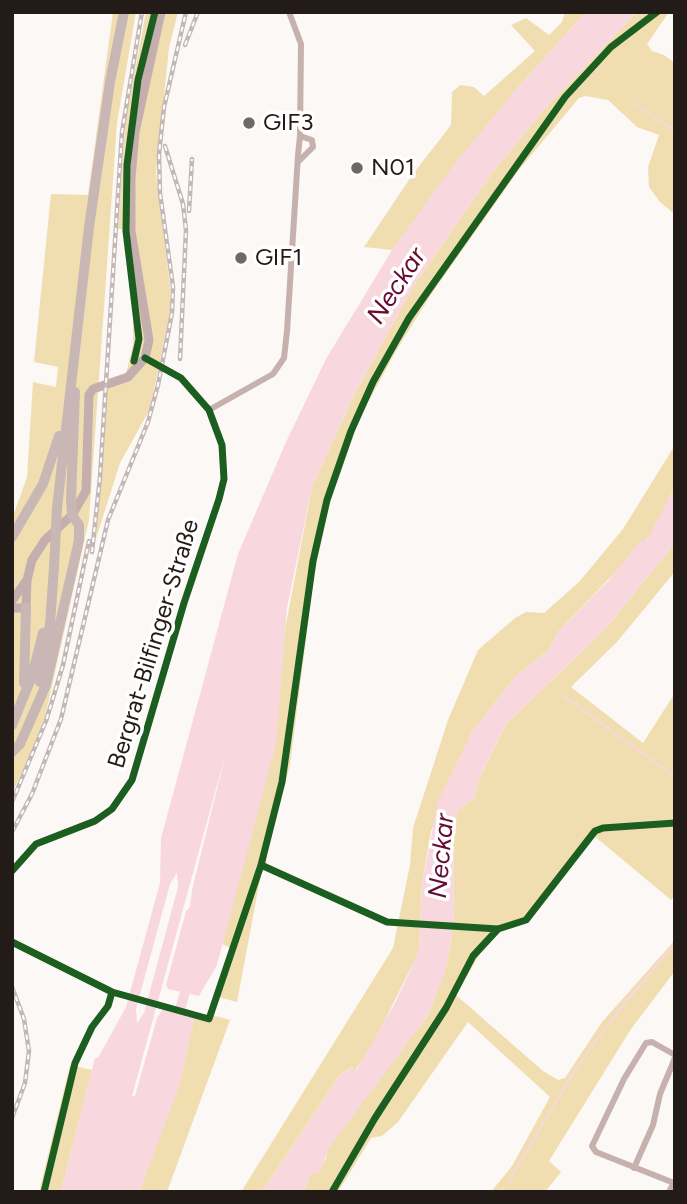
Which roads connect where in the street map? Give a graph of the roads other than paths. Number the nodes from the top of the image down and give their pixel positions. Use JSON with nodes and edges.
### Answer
{"nodes":[{"id":1,"x":124,"y":12,"type":"edge"},
{"id":2,"x":161,"y":12,"type":"edge"},
{"id":3,"x":289,"y":12,"type":"edge"},
{"id":4,"x":300,"y":136,"type":"junction"},
{"id":5,"x":298,"y":162,"type":"junction"},
{"id":6,"x":75,"y":335,"type":"junction"},
{"id":7,"x":145,"y":358,"type":"junction"},
{"id":8,"x":209,"y":410,"type":"junction"},
{"id":9,"x":65,"y":425,"type":"junction"},
{"id":10,"x":72,"y":515,"type":"junction"},
{"id":11,"x":12,"y":537,"type":"edge"},
{"id":12,"x":27,"y":580,"type":"junction"},
{"id":13,"x":12,"y":601,"type":"edge"},
{"id":14,"x":50,"y":606,"type":"junction"},
{"id":15,"x":12,"y":608,"type":"edge"},
{"id":16,"x":26,"y":608,"type":"junction"},
{"id":17,"x":13,"y":724,"type":"edge"},
{"id":18,"x":12,"y":750,"type":"edge"},
{"id":19,"x":12,"y":871,"type":"edge"},
{"id":20,"x":12,"y":942,"type":"edge"},
{"id":21,"x":206,"y":1018,"type":"dead end"},
{"id":22,"x":675,"y":1057,"type":"edge"},
{"id":23,"x":634,"y":1168,"type":"junction"},
{"id":24,"x":674,"y":1182,"type":"edge"},
{"id":25,"x":669,"y":1192,"type":"edge"}],
"edges":[{"from":1,"to":6,"type":"highway"},
{"from":2,"to":7,"type":"main road"},
{"from":3,"to":4,"type":"street"},
{"from":4,"to":5,"type":"street"},
{"from":4,"to":5,"type":"street"},
{"from":5,"to":8,"type":"street"},
{"from":6,"to":9,"type":"highway"},
{"from":6,"to":10,"type":"highway"},
{"from":7,"to":8,"type":"street","name":"Bergrat-Bilfinger-Straße"},
{"from":7,"to":10,"type":"main road"},
{"from":8,"to":19,"type":"street","name":"Bergrat-Bilfinger-Straße"},
{"from":9,"to":11,"type":"highway"},
{"from":9,"to":14,"type":"highway","bridge":true},
{"from":10,"to":12,"type":"main road"},
{"from":10,"to":18,"type":"highway"},
{"from":12,"to":13,"type":"main road"},
{"from":12,"to":16,"type":"main road"},
{"from":14,"to":17,"type":"highway"},
{"from":14,"to":18,"type":"highway"},
{"from":15,"to":16,"type":"main road"},
{"from":16,"to":17,"type":"highway"},
{"from":20,"to":21,"type":"street"},
{"from":22,"to":23,"type":"street"},
{"from":22,"to":23,"type":"street"},
{"from":23,"to":24,"type":"street"},
{"from":24,"to":25,"type":"street"}]}
